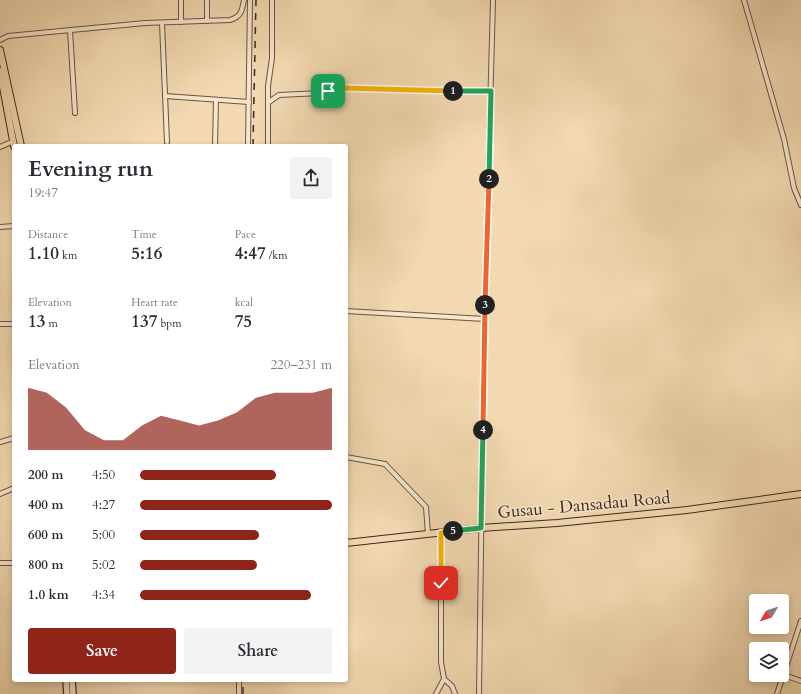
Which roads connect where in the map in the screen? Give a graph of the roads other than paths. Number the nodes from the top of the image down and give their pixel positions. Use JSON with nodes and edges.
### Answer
{"nodes":[{"id":1,"x":181,"y":0,"type":"edge"},
{"id":2,"x":207,"y":0,"type":"edge"},
{"id":3,"x":244,"y":0,"type":"edge"},
{"id":4,"x":250,"y":0,"type":"edge"},
{"id":5,"x":272,"y":0,"type":"edge"},
{"id":6,"x":493,"y":0,"type":"edge"},
{"id":7,"x":744,"y":0,"type":"edge"},
{"id":8,"x":207,"y":21,"type":"junction"},
{"id":9,"x":181,"y":22,"type":"junction"},
{"id":10,"x":162,"y":23,"type":"junction"},
{"id":11,"x":70,"y":30,"type":"junction"},
{"id":12,"x":0,"y":40,"type":"edge"},
{"id":13,"x":0,"y":50,"type":"edge"},
{"id":14,"x":0,"y":71,"type":"edge"},
{"id":15,"x":491,"y":91,"type":"junction"},
{"id":16,"x":165,"y":96,"type":"junction"},
{"id":17,"x":216,"y":100,"type":"junction"},
{"id":18,"x":249,"y":102,"type":"junction"},
{"id":19,"x":269,"y":102,"type":"junction"},
{"id":20,"x":75,"y":113,"type":"dead end"},
{"id":21,"x":167,"y":142,"type":"dead end"},
{"id":22,"x":14,"y":143,"type":"edge"},
{"id":23,"x":21,"y":144,"type":"edge"},
{"id":24,"x":215,"y":144,"type":"edge"},
{"id":25,"x":248,"y":144,"type":"edge"},
{"id":26,"x":268,"y":144,"type":"edge"},
{"id":27,"x":0,"y":147,"type":"edge"},
{"id":28,"x":801,"y":204,"type":"edge"},
{"id":29,"x":12,"y":226,"type":"edge"},
{"id":30,"x":0,"y":227,"type":"edge"},
{"id":31,"x":348,"y":311,"type":"edge"},
{"id":32,"x":485,"y":319,"type":"junction"},
{"id":33,"x":0,"y":324,"type":"edge"},
{"id":34,"x":12,"y":324,"type":"edge"},
{"id":35,"x":12,"y":439,"type":"edge"},
{"id":36,"x":0,"y":442,"type":"edge"},
{"id":37,"x":348,"y":457,"type":"edge"},
{"id":38,"x":12,"y":489,"type":"edge"},
{"id":39,"x":0,"y":494,"type":"edge"},
{"id":40,"x":801,"y":494,"type":"edge"},
{"id":41,"x":481,"y":528,"type":"junction"},
{"id":42,"x":441,"y":533,"type":"junction"},
{"id":43,"x":428,"y":534,"type":"junction"},
{"id":44,"x":348,"y":544,"type":"edge"},
{"id":45,"x":12,"y":562,"type":"edge"},
{"id":46,"x":0,"y":563,"type":"edge"},
{"id":47,"x":801,"y":621,"type":"edge"},
{"id":48,"x":789,"y":659,"type":"edge"},
{"id":49,"x":789,"y":677,"type":"edge"},
{"id":50,"x":444,"y":679,"type":"junction"},
{"id":51,"x":66,"y":682,"type":"edge"},
{"id":52,"x":72,"y":682,"type":"edge"},
{"id":53,"x":239,"y":682,"type":"edge"},
{"id":54,"x":781,"y":682,"type":"edge"},
{"id":55,"x":801,"y":682,"type":"edge"},
{"id":56,"x":67,"y":694,"type":"edge"},
{"id":57,"x":73,"y":694,"type":"edge"},
{"id":58,"x":239,"y":694,"type":"edge"},
{"id":59,"x":436,"y":694,"type":"edge"},
{"id":60,"x":455,"y":694,"type":"edge"},
{"id":61,"x":479,"y":694,"type":"edge"},
{"id":62,"x":777,"y":694,"type":"edge"}],
"edges":[{"from":1,"to":9,"type":"street"},
{"from":2,"to":8,"type":"street"},
{"from":3,"to":8,"type":"street"},
{"from":4,"to":18,"type":"street"},
{"from":5,"to":19,"type":"street"},
{"from":6,"to":15,"type":"street"},
{"from":7,"to":28,"type":"street"},
{"from":8,"to":9,"type":"street"},
{"from":9,"to":10,"type":"street"},
{"from":10,"to":11,"type":"street"},
{"from":10,"to":16,"type":"street"},
{"from":11,"to":12,"type":"street"},
{"from":11,"to":20,"type":"street"},
{"from":13,"to":23,"type":"main road"},
{"from":14,"to":22,"type":"main road"},
{"from":15,"to":19,"type":"street"},
{"from":15,"to":32,"type":"street"},
{"from":16,"to":17,"type":"street"},
{"from":16,"to":21,"type":"street"},
{"from":17,"to":18,"type":"street"},
{"from":17,"to":24,"type":"street"},
{"from":18,"to":25,"type":"street"},
{"from":19,"to":26,"type":"street"},
{"from":22,"to":27,"type":"street"},
{"from":29,"to":30,"type":"street"},
{"from":31,"to":32,"type":"street"},
{"from":32,"to":41,"type":"street"},
{"from":33,"to":34,"type":"street"},
{"from":35,"to":36,"type":"street"},
{"from":37,"to":43,"type":"street"},
{"from":38,"to":39,"type":"street"},
{"from":40,"to":41,"type":"main road","name":"Gusau - Dansadau Road"},
{"from":41,"to":42,"type":"main road","name":"Gusau - Dansadau Road"},
{"from":41,"to":61,"type":"street"},
{"from":42,"to":43,"type":"main road","name":"Gusau - Dansadau Road"},
{"from":42,"to":50,"type":"street"},
{"from":43,"to":44,"type":"main road","name":"Gusau - Dansadau Road"},
{"from":45,"to":46,"type":"street"},
{"from":47,"to":48,"type":"street"},
{"from":49,"to":55,"type":"street"},
{"from":50,"to":59,"type":"street"},
{"from":50,"to":60,"type":"street"},
{"from":51,"to":56,"type":"main road"},
{"from":52,"to":57,"type":"main road"},
{"from":53,"to":58,"type":"street"},
{"from":54,"to":62,"type":"street"}]}
